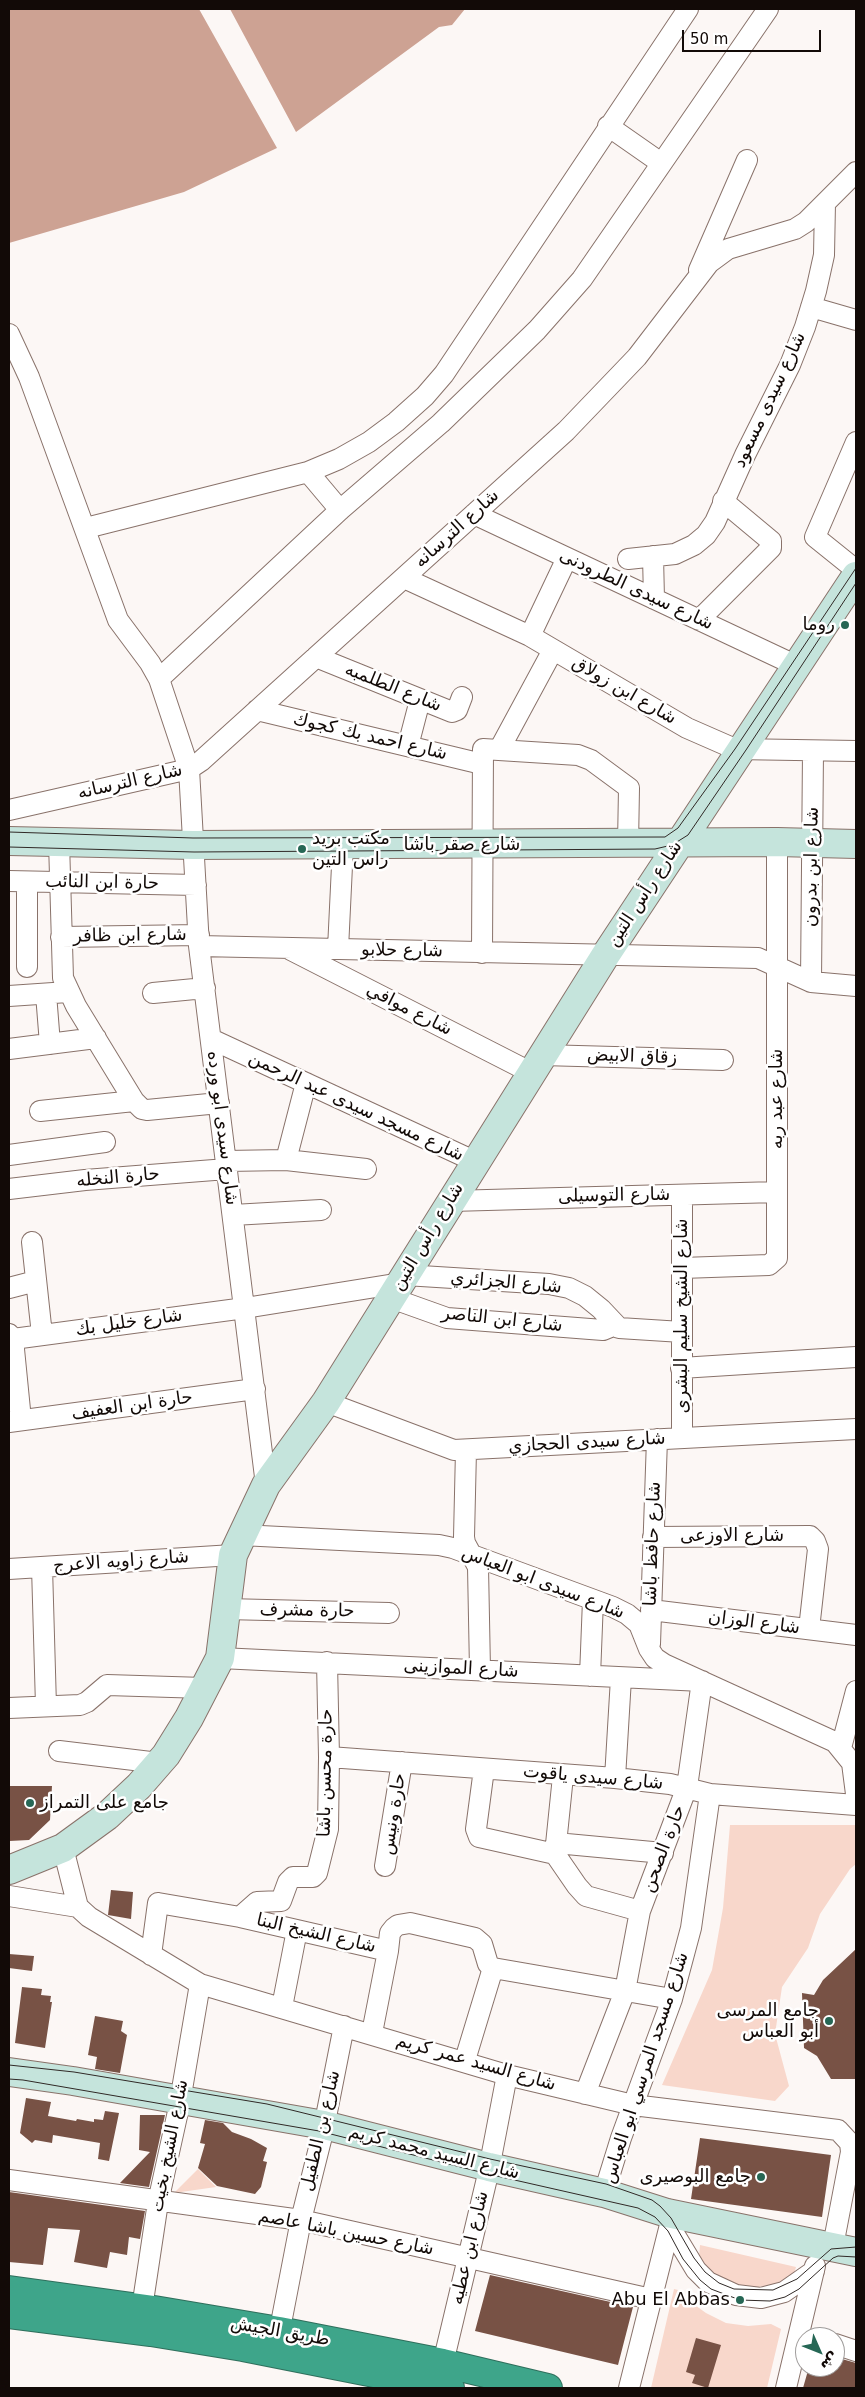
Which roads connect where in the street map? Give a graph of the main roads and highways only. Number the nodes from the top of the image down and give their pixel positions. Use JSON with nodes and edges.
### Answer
{"nodes":[{"id":1,"x":856,"y":576,"type":"edge"},
{"id":2,"x":9,"y":840,"type":"edge"},
{"id":3,"x":677,"y":844,"type":"junction"},
{"id":4,"x":856,"y":844,"type":"edge"},
{"id":5,"x":9,"y":1870,"type":"edge"},
{"id":6,"x":9,"y":2072,"type":"edge"},
{"id":7,"x":837,"y":2247,"type":"edge"},
{"id":8,"x":9,"y":2290,"type":"edge"},
{"id":9,"x":9,"y":2314,"type":"edge"},
{"id":10,"x":277,"y":2342,"type":"junction"},
{"id":11,"x":446,"y":2376,"type":"edge"},
{"id":12,"x":548,"y":2388,"type":"edge"}],
"edges":[{"from":1,"to":3,"type":"main road","name":"شارع رأس التين"},
{"from":2,"to":3,"type":"main road","name":"شارع صقر باشا"},
{"from":3,"to":4,"type":"main road","name":"شارع صقر باشا"},
{"from":3,"to":5,"type":"main road","name":"شارع رأس التين"},
{"from":6,"to":7,"type":"main road","name":"شارع السيد محمد كريم"},
{"from":8,"to":10,"type":"highway","name":"طريق الجيش"},
{"from":9,"to":10,"type":"highway","name":"طريق الجيش"},
{"from":10,"to":11,"type":"highway","name":"طريق الجيش"},
{"from":11,"to":12,"type":"highway","name":"طريق الجيش"}]}
